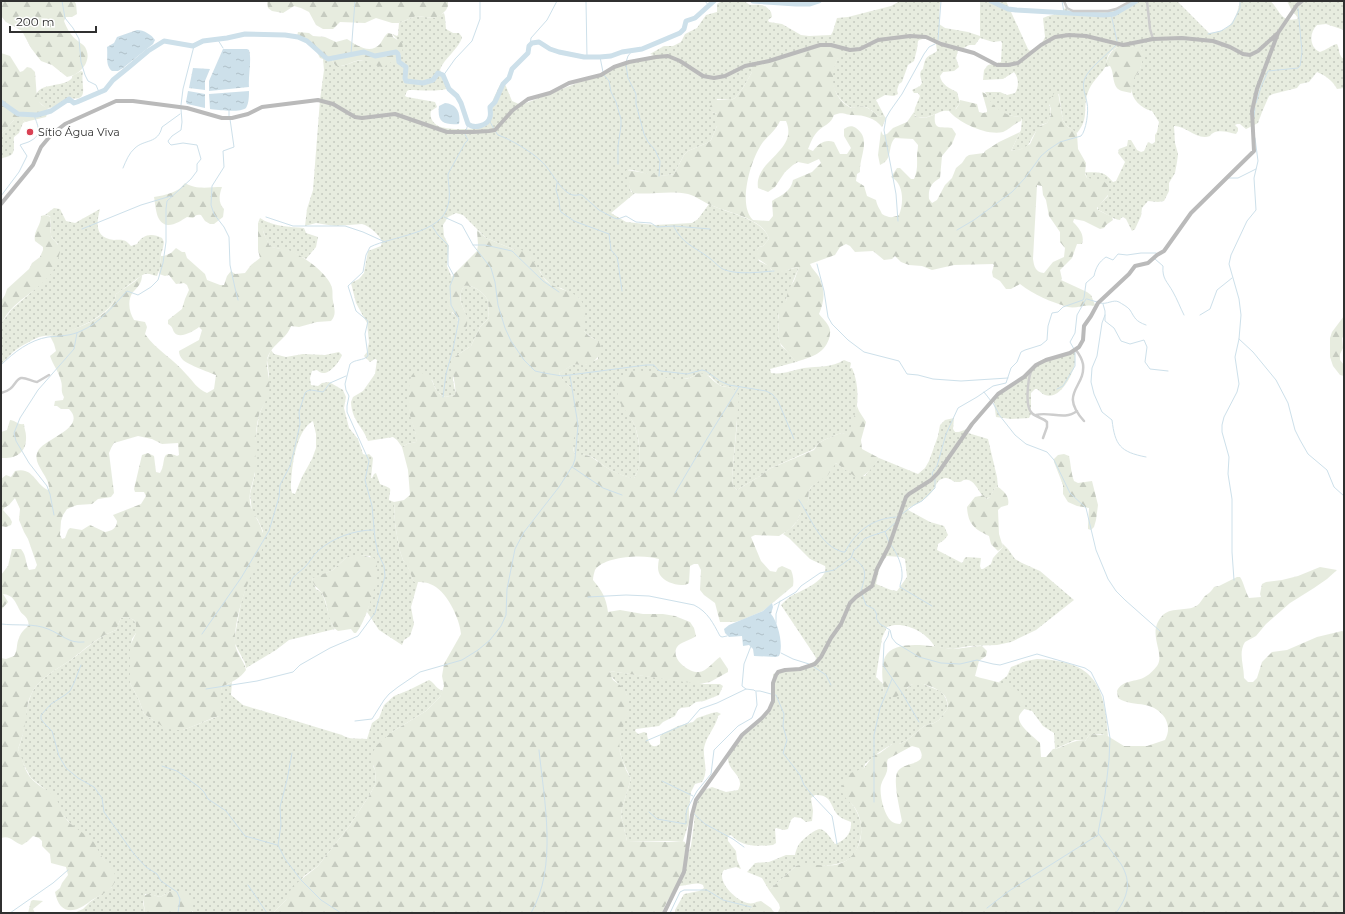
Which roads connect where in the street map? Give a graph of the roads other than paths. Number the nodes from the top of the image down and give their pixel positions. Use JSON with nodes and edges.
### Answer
{"nodes":[{"id":1,"x":1064,"y":1,"type":"edge"},
{"id":2,"x":1131,"y":1,"type":"edge"},
{"id":3,"x":1147,"y":1,"type":"edge"},
{"id":4,"x":1302,"y":1,"type":"edge"},
{"id":5,"x":1296,"y":3,"type":"edge"},
{"id":6,"x":1278,"y":33,"type":"junction"},
{"id":7,"x":1154,"y":39,"type":"junction"},
{"id":8,"x":1,"y":204,"type":"edge"},
{"id":9,"x":1076,"y":350,"type":"junction"},
{"id":10,"x":1033,"y":367,"type":"junction"},
{"id":11,"x":49,"y":375,"type":"dead end"},
{"id":12,"x":1,"y":393,"type":"edge"},
{"id":13,"x":1077,"y":411,"type":"junction"},
{"id":14,"x":1035,"y":416,"type":"junction"},
{"id":15,"x":1084,"y":421,"type":"dead end"},
{"id":16,"x":1043,"y":438,"type":"dead end"},
{"id":17,"x":664,"y":913,"type":"edge"}],
"edges":[{"from":1,"to":2,"type":"street"},
{"from":3,"to":7,"type":"street"},
{"from":4,"to":5,"type":"main road"},
{"from":5,"to":6,"type":"main road"},
{"from":6,"to":7,"type":"main road"},
{"from":6,"to":9,"type":"main road"},
{"from":7,"to":8,"type":"main road"},
{"from":9,"to":10,"type":"main road"},
{"from":9,"to":13,"type":"street"},
{"from":10,"to":14,"type":"street"},
{"from":10,"to":17,"type":"main road"},
{"from":11,"to":12,"type":"street"},
{"from":13,"to":14,"type":"street"},
{"from":13,"to":15,"type":"street"},
{"from":14,"to":16,"type":"street"}]}
